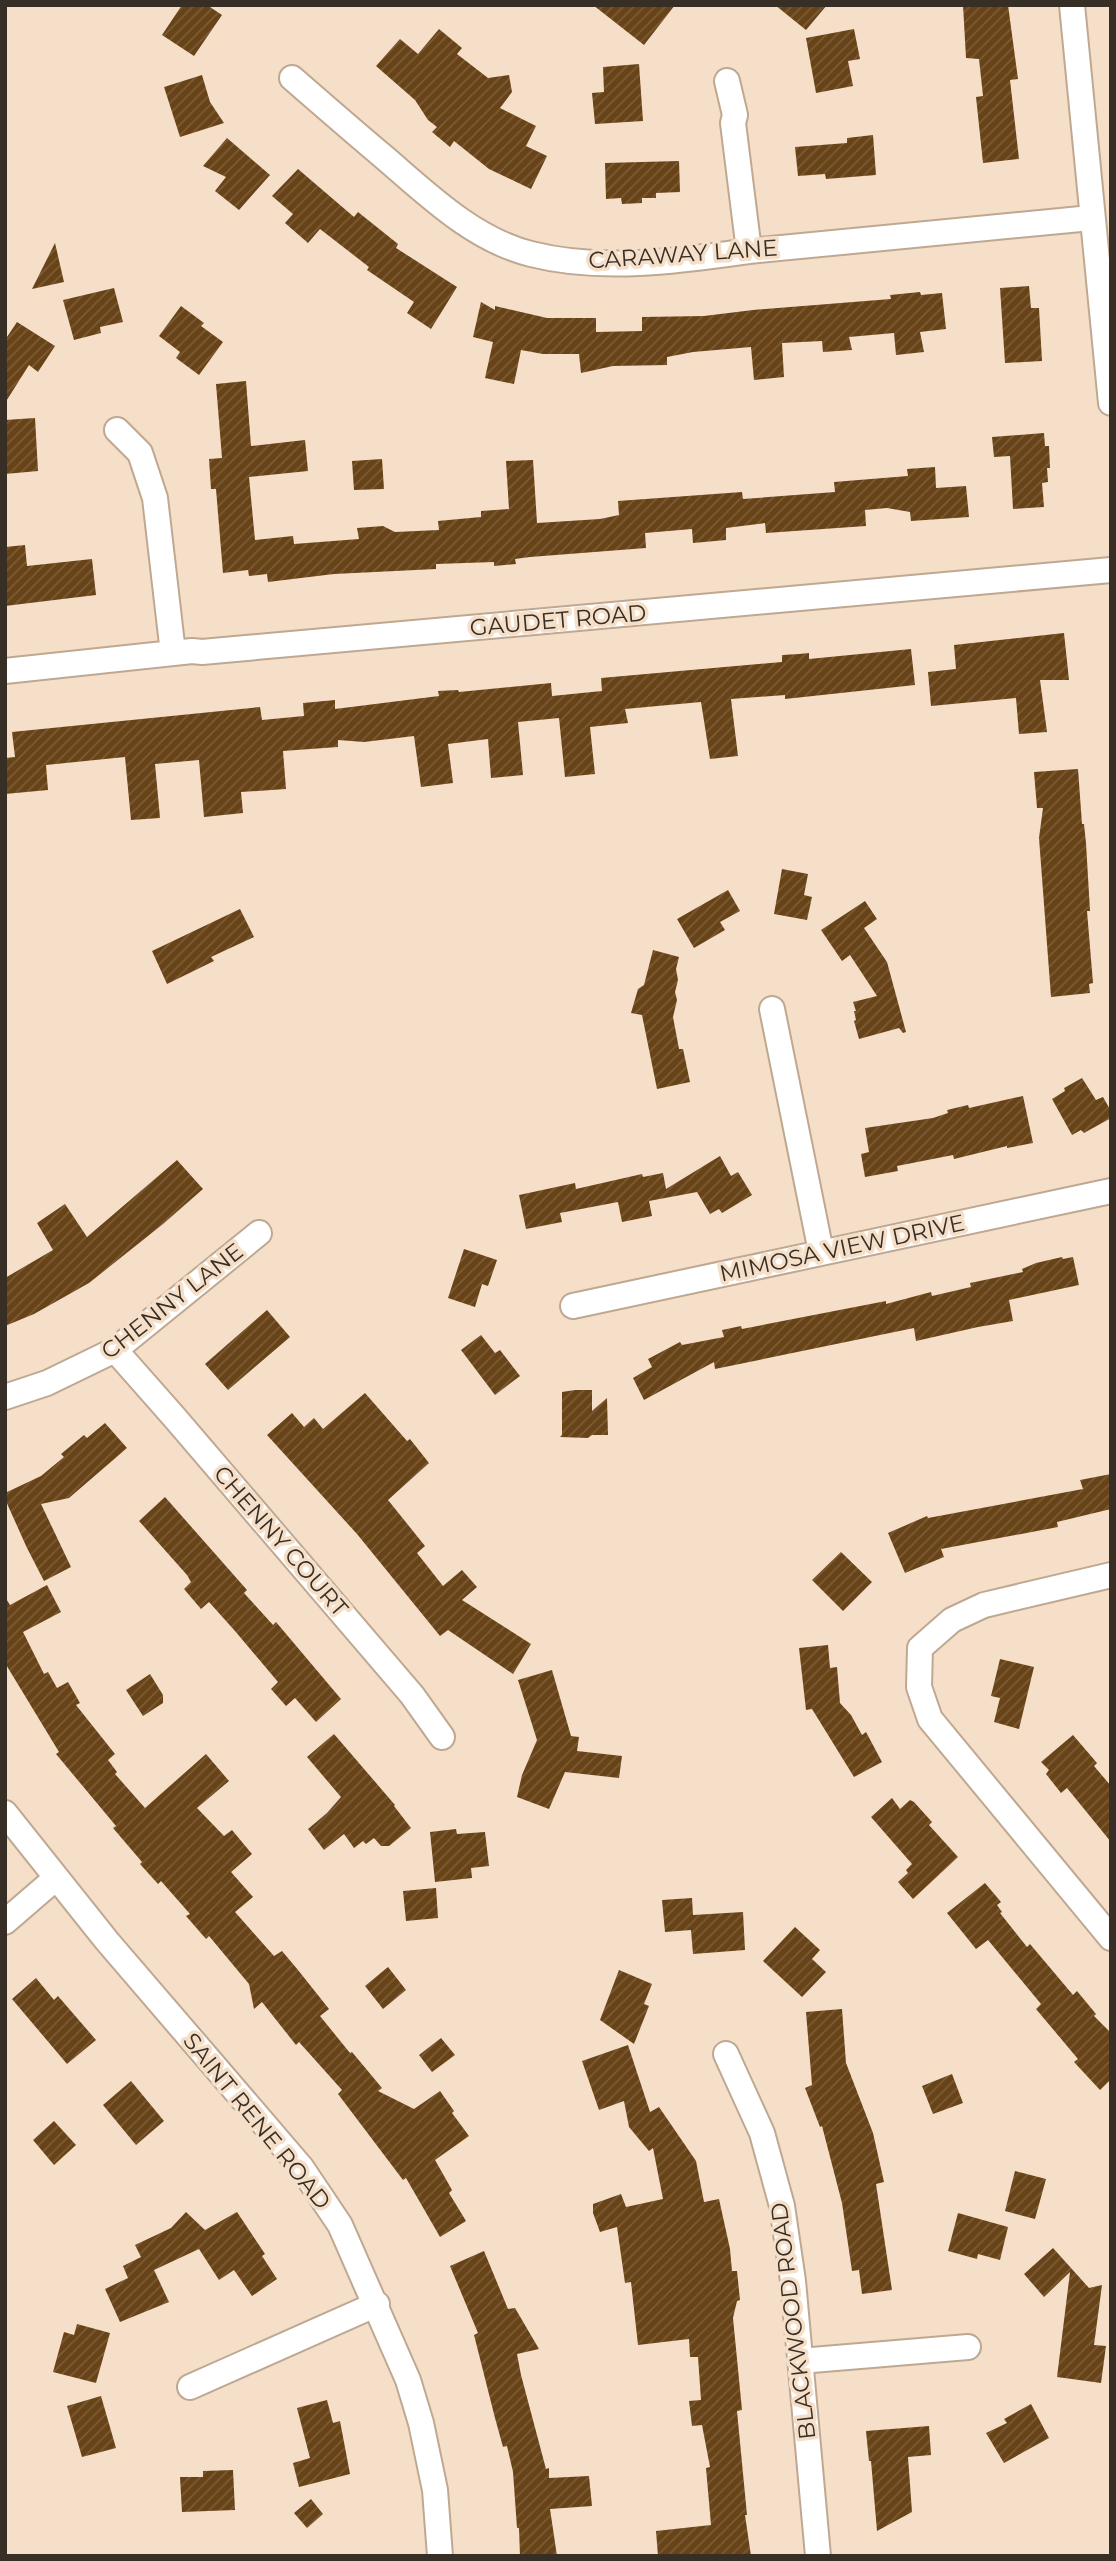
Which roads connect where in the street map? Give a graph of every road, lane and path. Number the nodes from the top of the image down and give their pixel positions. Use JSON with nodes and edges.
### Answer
{"nodes":[{"id":1,"x":1072,"y":5,"type":"edge"},
{"id":2,"x":292,"y":78,"type":"dead end"},
{"id":3,"x":727,"y":81,"type":"dead end"},
{"id":4,"x":1091,"y":218,"type":"junction"},
{"id":5,"x":749,"y":250,"type":"junction"},
{"id":6,"x":1111,"y":403,"type":"edge"},
{"id":7,"x":117,"y":430,"type":"dead end"},
{"id":8,"x":1111,"y":570,"type":"edge"},
{"id":9,"x":173,"y":653,"type":"junction"},
{"id":10,"x":5,"y":671,"type":"edge"},
{"id":11,"x":772,"y":1009,"type":"dead end"},
{"id":12,"x":1111,"y":1191,"type":"edge"},
{"id":13,"x":259,"y":1233,"type":"dead end"},
{"id":14,"x":821,"y":1252,"type":"junction"},
{"id":15,"x":573,"y":1306,"type":"dead end"},
{"id":16,"x":115,"y":1350,"type":"junction"},
{"id":17,"x":5,"y":1397,"type":"edge"},
{"id":18,"x":1111,"y":1575,"type":"edge"},
{"id":19,"x":442,"y":1737,"type":"dead end"},
{"id":20,"x":5,"y":1813,"type":"edge"},
{"id":21,"x":56,"y":1878,"type":"junction"},
{"id":22,"x":5,"y":1922,"type":"edge"},
{"id":23,"x":1111,"y":1938,"type":"edge"},
{"id":24,"x":726,"y":2054,"type":"dead end"},
{"id":25,"x":377,"y":2304,"type":"junction"},
{"id":26,"x":968,"y":2347,"type":"dead end"},
{"id":27,"x":800,"y":2361,"type":"junction"},
{"id":28,"x":190,"y":2387,"type":"dead end"},
{"id":29,"x":440,"y":2556,"type":"edge"},
{"id":30,"x":818,"y":2556,"type":"edge"}],
"edges":[{"from":1,"to":4,"type":"street"},
{"from":2,"to":5,"type":"street","name":"CARAWAY LANE"},
{"from":3,"to":5,"type":"street"},
{"from":4,"to":5,"type":"street","name":"CARAWAY LANE"},
{"from":4,"to":6,"type":"street"},
{"from":7,"to":9,"type":"street"},
{"from":8,"to":9,"type":"street","name":"GAUDET ROAD"},
{"from":9,"to":10,"type":"street","name":"GAUDET ROAD"},
{"from":11,"to":14,"type":"street"},
{"from":12,"to":14,"type":"street","name":"MIMOSA VIEW DRIVE"},
{"from":13,"to":16,"type":"street","name":"CHENNY LANE"},
{"from":14,"to":15,"type":"street","name":"MIMOSA VIEW DRIVE"},
{"from":16,"to":17,"type":"street","name":"CHENNY LANE"},
{"from":16,"to":19,"type":"street","name":"CHENNY COURT"},
{"from":18,"to":23,"type":"street"},
{"from":20,"to":21,"type":"street","name":"SAINT RENE ROAD"},
{"from":21,"to":22,"type":"street"},
{"from":21,"to":25,"type":"street","name":"SAINT RENE ROAD"},
{"from":24,"to":27,"type":"street","name":"BLACKWOOD ROAD"},
{"from":25,"to":28,"type":"street"},
{"from":25,"to":29,"type":"street","name":"SAINT RENE ROAD"},
{"from":26,"to":27,"type":"street"},
{"from":27,"to":30,"type":"street","name":"BLACKWOOD ROAD"}]}
